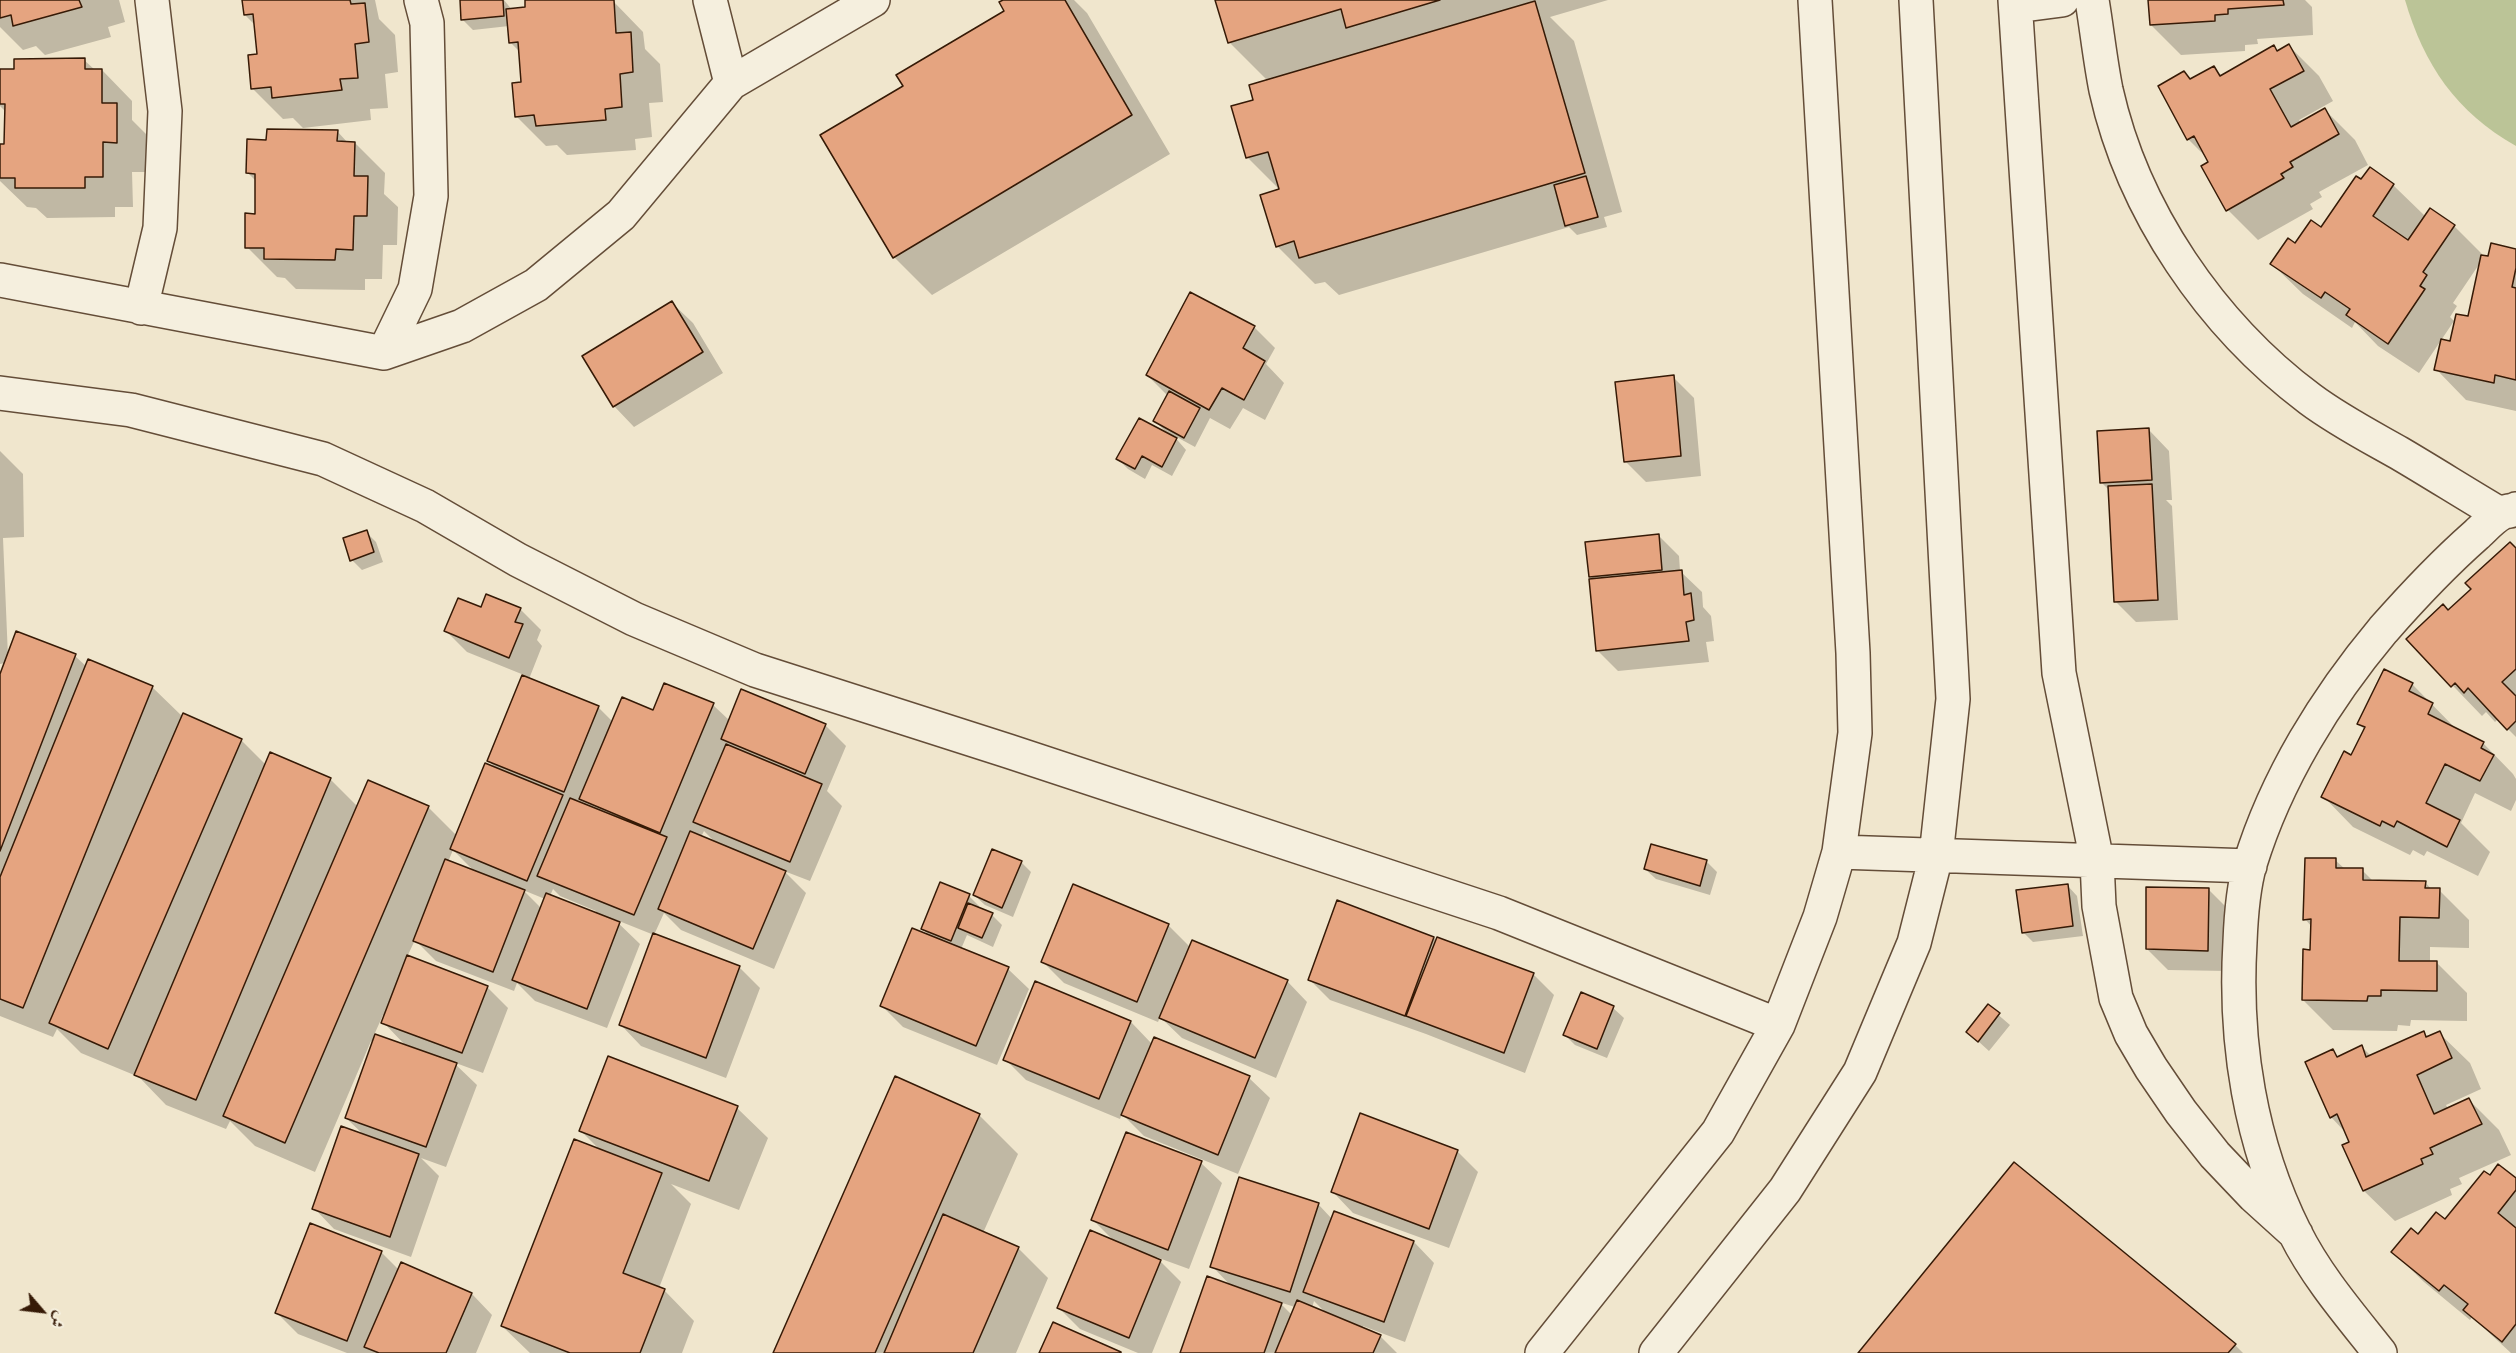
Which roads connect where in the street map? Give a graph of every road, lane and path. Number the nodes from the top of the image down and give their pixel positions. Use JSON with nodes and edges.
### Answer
{"nodes":[{"id":1,"x":152,"y":0,"type":"edge"},
{"id":2,"x":421,"y":0,"type":"edge"},
{"id":3,"x":710,"y":0,"type":"edge"},
{"id":4,"x":873,"y":0,"type":"edge"},
{"id":5,"x":1815,"y":0,"type":"edge"},
{"id":6,"x":1916,"y":0,"type":"edge"},
{"id":7,"x":2062,"y":0,"type":"edge"},
{"id":8,"x":2092,"y":0,"type":"edge"},
{"id":9,"x":2016,"y":3,"type":"edge"},
{"id":10,"x":731,"y":83,"type":"junction"},
{"id":11,"x":0,"y":280,"type":"edge"},
{"id":12,"x":141,"y":308,"type":"junction"},
{"id":13,"x":384,"y":353,"type":"junction"},
{"id":14,"x":0,"y":393,"type":"edge"},
{"id":15,"x":2508,"y":512,"type":"edge"},
{"id":16,"x":1839,"y":852,"type":"junction"},
{"id":17,"x":1936,"y":855,"type":"junction"},
{"id":18,"x":2097,"y":861,"type":"junction"},
{"id":19,"x":2250,"y":866,"type":"junction"},
{"id":20,"x":1778,"y":1024,"type":"junction"},
{"id":21,"x":2296,"y":1234,"type":"junction"},
{"id":22,"x":1542,"y":1353,"type":"edge"},
{"id":23,"x":1656,"y":1353,"type":"edge"},
{"id":24,"x":2380,"y":1353,"type":"edge"}],
"edges":[{"from":1,"to":12,"type":"street"},
{"from":2,"to":13,"type":"street"},
{"from":3,"to":10,"type":"street"},
{"from":4,"to":10,"type":"street"},
{"from":5,"to":16,"type":"street"},
{"from":6,"to":17,"type":"street"},
{"from":7,"to":9,"type":"street"},
{"from":8,"to":15,"type":"street"},
{"from":9,"to":18,"type":"street"},
{"from":10,"to":13,"type":"street"},
{"from":11,"to":12,"type":"street"},
{"from":12,"to":13,"type":"street"},
{"from":14,"to":20,"type":"street"},
{"from":15,"to":19,"type":"street"},
{"from":16,"to":17,"type":"street"},
{"from":16,"to":20,"type":"street"},
{"from":17,"to":18,"type":"street"},
{"from":17,"to":23,"type":"street"},
{"from":18,"to":19,"type":"street"},
{"from":18,"to":21,"type":"street"},
{"from":19,"to":21,"type":"street"},
{"from":20,"to":22,"type":"street"},
{"from":21,"to":24,"type":"street"}]}
